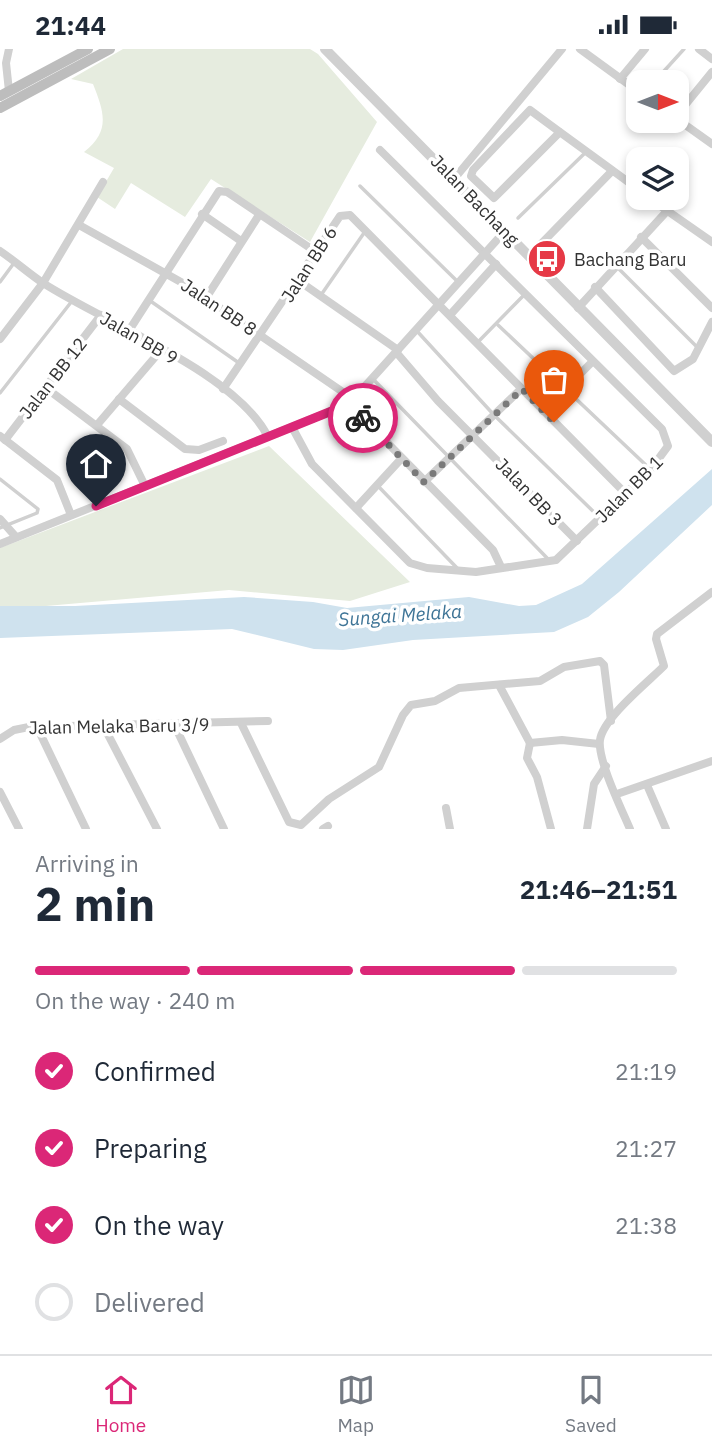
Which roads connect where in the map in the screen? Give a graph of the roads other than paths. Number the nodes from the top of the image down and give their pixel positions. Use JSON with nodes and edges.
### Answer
{"nodes":[{"id":1,"x":9,"y":49,"type":"edge"},
{"id":2,"x":88,"y":49,"type":"edge"},
{"id":3,"x":110,"y":49,"type":"edge"},
{"id":4,"x":325,"y":49,"type":"edge"},
{"id":5,"x":562,"y":49,"type":"edge"},
{"id":6,"x":580,"y":49,"type":"edge"},
{"id":7,"x":645,"y":49,"type":"edge"},
{"id":8,"x":684,"y":49,"type":"edge"},
{"id":9,"x":699,"y":49,"type":"edge"},
{"id":10,"x":712,"y":59,"type":"edge"},
{"id":11,"x":665,"y":70,"type":"edge"},
{"id":12,"x":712,"y":72,"type":"edge"},
{"id":13,"x":620,"y":79,"type":"junction"},
{"id":14,"x":626,"y":83,"type":"edge"},
{"id":15,"x":5,"y":93,"type":"edge"},
{"id":16,"x":690,"y":100,"type":"edge"},
{"id":17,"x":0,"y":108,"type":"edge"},
{"id":18,"x":690,"y":127,"type":"edge"},
{"id":19,"x":560,"y":132,"type":"junction"},
{"id":20,"x":712,"y":143,"type":"edge"},
{"id":21,"x":380,"y":150,"type":"dead end"},
{"id":22,"x":586,"y":152,"type":"junction"},
{"id":23,"x":612,"y":171,"type":"junction"},
{"id":24,"x":454,"y":179,"type":"junction"},
{"id":25,"x":626,"y":181,"type":"edge"},
{"id":26,"x":103,"y":182,"type":"dead end"},
{"id":27,"x":360,"y":186,"type":"dead end"},
{"id":28,"x":667,"y":211,"type":"joint"},
{"id":29,"x":202,"y":214,"type":"junction"},
{"id":30,"x":259,"y":215,"type":"junction"},
{"id":31,"x":518,"y":218,"type":"dead end"},
{"id":32,"x":79,"y":225,"type":"junction"},
{"id":33,"x":505,"y":230,"type":"junction"},
{"id":34,"x":366,"y":231,"type":"junction"},
{"id":35,"x":641,"y":237,"type":"junction"},
{"id":36,"x":241,"y":241,"type":"junction"},
{"id":37,"x":712,"y":242,"type":"edge"},
{"id":38,"x":540,"y":246,"type":"dead end"},
{"id":39,"x":0,"y":251,"type":"edge"},
{"id":40,"x":316,"y":252,"type":"junction"},
{"id":41,"x":485,"y":253,"type":"junction"},
{"id":42,"x":15,"y":262,"type":"junction"},
{"id":43,"x":496,"y":264,"type":"junction"},
{"id":44,"x":615,"y":265,"type":"junction"},
{"id":45,"x":166,"y":272,"type":"junction"},
{"id":46,"x":299,"y":281,"type":"junction"},
{"id":47,"x":0,"y":282,"type":"edge"},
{"id":48,"x":458,"y":282,"type":"junction"},
{"id":49,"x":43,"y":283,"type":"junction"},
{"id":50,"x":595,"y":287,"type":"junction"},
{"id":51,"x":525,"y":293,"type":"junction"},
{"id":52,"x":320,"y":295,"type":"junction"},
{"id":53,"x":206,"y":298,"type":"junction"},
{"id":54,"x":73,"y":300,"type":"junction"},
{"id":55,"x":149,"y":300,"type":"junction"},
{"id":56,"x":439,"y":304,"type":"junction"},
{"id":57,"x":578,"y":308,"type":"junction"},
{"id":58,"x":712,"y":309,"type":"edge"},
{"id":59,"x":450,"y":315,"type":"junction"},
{"id":60,"x":102,"y":316,"type":"junction"},
{"id":61,"x":712,"y":322,"type":"edge"},
{"id":62,"x":498,"y":324,"type":"junction"},
{"id":63,"x":130,"y":329,"type":"junction"},
{"id":64,"x":416,"y":330,"type":"junction"},
{"id":65,"x":262,"y":335,"type":"junction"},
{"id":66,"x":0,"y":339,"type":"edge"},
{"id":67,"x":477,"y":344,"type":"junction"},
{"id":68,"x":162,"y":349,"type":"junction"},
{"id":69,"x":699,"y":349,"type":"junction"},
{"id":70,"x":397,"y":351,"type":"junction"},
{"id":71,"x":592,"y":362,"type":"junction"},
{"id":72,"x":241,"y":365,"type":"junction"},
{"id":73,"x":373,"y":378,"type":"junction"},
{"id":74,"x":46,"y":388,"type":"junction"},
{"id":75,"x":566,"y":388,"type":"junction"},
{"id":76,"x":223,"y":389,"type":"junction"},
{"id":77,"x":522,"y":389,"type":"junction"},
{"id":78,"x":0,"y":393,"type":"edge"},
{"id":79,"x":119,"y":399,"type":"junction"},
{"id":80,"x":351,"y":402,"type":"junction"},
{"id":81,"x":543,"y":411,"type":"junction"},
{"id":82,"x":494,"y":415,"type":"junction"},
{"id":83,"x":97,"y":425,"type":"junction"},
{"id":84,"x":292,"y":427,"type":"junction"},
{"id":85,"x":473,"y":435,"type":"junction"},
{"id":86,"x":268,"y":437,"type":"junction"},
{"id":87,"x":2,"y":438,"type":"edge"},
{"id":88,"x":223,"y":441,"type":"dead end"},
{"id":89,"x":712,"y":442,"type":"edge"},
{"id":90,"x":401,"y":459,"type":"junction"},
{"id":91,"x":448,"y":459,"type":"junction"},
{"id":92,"x":651,"y":469,"type":"junction"},
{"id":93,"x":0,"y":479,"type":"edge"},
{"id":94,"x":424,"y":482,"type":"junction"},
{"id":95,"x":377,"y":485,"type":"junction"},
{"id":96,"x":145,"y":486,"type":"junction"},
{"id":97,"x":625,"y":493,"type":"junction"},
{"id":98,"x":356,"y":507,"type":"junction"},
{"id":99,"x":71,"y":515,"type":"junction"},
{"id":100,"x":600,"y":518,"type":"junction"},
{"id":101,"x":3,"y":524,"type":"edge"},
{"id":102,"x":16,"y":537,"type":"junction"},
{"id":103,"x":577,"y":541,"type":"junction"},
{"id":104,"x":0,"y":544,"type":"edge"},
{"id":105,"x":550,"y":561,"type":"junction"},
{"id":106,"x":501,"y":567,"type":"junction"},
{"id":107,"x":458,"y":570,"type":"junction"},
{"id":108,"x":712,"y":592,"type":"edge"},
{"id":109,"x":499,"y":685,"type":"junction"},
{"id":110,"x":268,"y":721,"type":"dead end"},
{"id":111,"x":611,"y":721,"type":"junction"},
{"id":112,"x":241,"y":723,"type":"junction"},
{"id":113,"x":174,"y":724,"type":"junction"},
{"id":114,"x":103,"y":725,"type":"junction"},
{"id":115,"x":37,"y":727,"type":"junction"},
{"id":116,"x":0,"y":739,"type":"edge"},
{"id":117,"x":530,"y":743,"type":"junction"},
{"id":118,"x":599,"y":744,"type":"junction"},
{"id":119,"x":712,"y":761,"type":"edge"},
{"id":120,"x":606,"y":766,"type":"junction"},
{"id":121,"x":648,"y":785,"type":"junction"},
{"id":122,"x":0,"y":792,"type":"edge"},
{"id":123,"x":617,"y":794,"type":"junction"},
{"id":124,"x":446,"y":808,"type":"dead end"},
{"id":125,"x":627,"y":828,"type":"edge"},
{"id":126,"x":19,"y":829,"type":"edge"},
{"id":127,"x":86,"y":829,"type":"edge"},
{"id":128,"x":157,"y":829,"type":"edge"},
{"id":129,"x":224,"y":829,"type":"edge"},
{"id":130,"x":450,"y":829,"type":"edge"},
{"id":131,"x":551,"y":829,"type":"edge"},
{"id":132,"x":587,"y":829,"type":"edge"},
{"id":133,"x":666,"y":829,"type":"edge"}],
"edges":[{"from":1,"to":15,"type":"street"},
{"from":2,"to":15,"type":"main road"},
{"from":3,"to":17,"type":"main road"},
{"from":4,"to":24,"type":"street","name":"Jalan Bachang"},
{"from":5,"to":24,"type":"street"},
{"from":6,"to":13,"type":"street"},
{"from":7,"to":13,"type":"street"},
{"from":8,"to":11,"type":"lane"},
{"from":9,"to":10,"type":"street"},
{"from":12,"to":16,"type":"street"},
{"from":13,"to":14,"type":"street"},
{"from":18,"to":20,"type":"street"},
{"from":19,"to":19,"type":"street"},
{"from":19,"to":22,"type":"street"},
{"from":21,"to":41,"type":"street","name":"Jalan BB 1"},
{"from":22,"to":23,"type":"street"},
{"from":22,"to":31,"type":"lane"},
{"from":23,"to":25,"type":"street"},
{"from":23,"to":38,"type":"street"},
{"from":24,"to":33,"type":"street","name":"Jalan Bachang"},
{"from":26,"to":32,"type":"street"},
{"from":27,"to":48,"type":"lane"},
{"from":28,"to":35,"type":"street"},
{"from":28,"to":37,"type":"street"},
{"from":29,"to":30,"type":"street"},
{"from":29,"to":36,"type":"street"},
{"from":29,"to":45,"type":"street"},
{"from":30,"to":36,"type":"street"},
{"from":30,"to":40,"type":"street"},
{"from":32,"to":45,"type":"street","name":"Jalan BB 8"},
{"from":32,"to":49,"type":"street"},
{"from":33,"to":41,"type":"street"},
{"from":33,"to":57,"type":"street","name":"Jalan Bachang"},
{"from":34,"to":40,"type":"street","name":"Jalan BB 6"},
{"from":34,"to":52,"type":"lane"},
{"from":34,"to":56,"type":"street","name":"Jalan BB 6"},
{"from":35,"to":44,"type":"street"},
{"from":35,"to":58,"type":"street"},
{"from":36,"to":53,"type":"street"},
{"from":39,"to":42,"type":"street","name":"Jalan BB 9"},
{"from":40,"to":46,"type":"street","name":"Jalan BB 6"},
{"from":41,"to":43,"type":"street","name":"Jalan BB 1"},
{"from":41,"to":48,"type":"street"},
{"from":42,"to":47,"type":"lane"},
{"from":42,"to":49,"type":"street","name":"Jalan BB 9"},
{"from":43,"to":51,"type":"street","name":"Jalan BB 1"},
{"from":43,"to":59,"type":"street"},
{"from":44,"to":50,"type":"street"},
{"from":44,"to":69,"type":"lane"},
{"from":45,"to":53,"type":"street","name":"Jalan BB 8"},
{"from":45,"to":55,"type":"street"},
{"from":46,"to":52,"type":"street","name":"Jalan BB 3"},
{"from":46,"to":65,"type":"street","name":"Jalan BB 6"},
{"from":48,"to":56,"type":"street"},
{"from":49,"to":54,"type":"street","name":"Jalan BB 9"},
{"from":49,"to":66,"type":"street"},
{"from":50,"to":57,"type":"street"},
{"from":50,"to":69,"type":"street"},
{"from":51,"to":62,"type":"lane"},
{"from":51,"to":71,"type":"street","name":"Jalan BB 1"},
{"from":52,"to":70,"type":"street","name":"Jalan BB 3"},
{"from":53,"to":65,"type":"street","name":"Jalan BB 8"},
{"from":54,"to":60,"type":"street","name":"Jalan BB 9"},
{"from":54,"to":78,"type":"lane"},
{"from":55,"to":63,"type":"street"},
{"from":55,"to":72,"type":"lane"},
{"from":56,"to":59,"type":"street","name":"Jalan BB 6"},
{"from":56,"to":64,"type":"street"},
{"from":57,"to":89,"type":"street","name":"Jalan Bachang"},
{"from":59,"to":67,"type":"street","name":"Jalan BB 6"},
{"from":60,"to":63,"type":"street","name":"Jalan BB 9"},
{"from":60,"to":74,"type":"street","name":"Jalan BB 12"},
{"from":61,"to":69,"type":"street"},
{"from":62,"to":67,"type":"lane"},
{"from":62,"to":75,"type":"lane"},
{"from":63,"to":68,"type":"street","name":"Jalan BB 9"},
{"from":64,"to":70,"type":"street"},
{"from":64,"to":82,"type":"lane"},
{"from":65,"to":72,"type":"street","name":"Jalan BB 6"},
{"from":65,"to":80,"type":"street","name":"Jalan BB 8"},
{"from":67,"to":77,"type":"street","name":"Jalan BB 6"},
{"from":68,"to":76,"type":"street","name":"Jalan BB 9"},
{"from":68,"to":79,"type":"street"},
{"from":70,"to":73,"type":"street"},
{"from":70,"to":85,"type":"street","name":"Jalan BB 3"},
{"from":71,"to":75,"type":"street"},
{"from":71,"to":92,"type":"street","name":"Jalan BB 1"},
{"from":72,"to":76,"type":"street","name":"Jalan BB 6"},
{"from":73,"to":80,"type":"street"},
{"from":73,"to":91,"type":"lane"},
{"from":74,"to":83,"type":"street"},
{"from":74,"to":87,"type":"street","name":"Jalan BB 12"},
{"from":75,"to":81,"type":"street"},
{"from":75,"to":92,"type":"lane"},
{"from":76,"to":86,"type":"street","name":"Jalan BB 9"},
{"from":77,"to":81,"type":"street","name":"Jalan BB 6"},
{"from":77,"to":82,"type":"street"},
{"from":79,"to":83,"type":"street"},
{"from":79,"to":88,"type":"street"},
{"from":80,"to":84,"type":"street"},
{"from":80,"to":90,"type":"street","name":"Jalan BB 8"},
{"from":81,"to":97,"type":"street","name":"Jalan BB 6"},
{"from":82,"to":85,"type":"street"},
{"from":82,"to":100,"type":"lane"},
{"from":83,"to":96,"type":"street"},
{"from":84,"to":86,"type":"street"},
{"from":84,"to":98,"type":"street","name":"Jalan BB 1"},
{"from":85,"to":91,"type":"street"},
{"from":85,"to":103,"type":"street","name":"Jalan BB 3"},
{"from":86,"to":96,"type":"street"},
{"from":87,"to":99,"type":"street"},
{"from":90,"to":94,"type":"street","name":"Jalan BB 8"},
{"from":90,"to":95,"type":"street"},
{"from":91,"to":94,"type":"street"},
{"from":91,"to":105,"type":"lane"},
{"from":92,"to":97,"type":"street","name":"Jalan BB 1"},
{"from":93,"to":101,"type":"lane"},
{"from":94,"to":106,"type":"street","name":"Jalan BB 8"},
{"from":95,"to":98,"type":"street"},
{"from":95,"to":107,"type":"lane"},
{"from":96,"to":99,"type":"street"},
{"from":97,"to":100,"type":"street","name":"Jalan BB 1"},
{"from":98,"to":107,"type":"street","name":"Jalan BB 1"},
{"from":99,"to":102,"type":"street"},
{"from":100,"to":103,"type":"street","name":"Jalan BB 1"},
{"from":101,"to":102,"type":"street"},
{"from":102,"to":104,"type":"street"},
{"from":103,"to":105,"type":"street","name":"Jalan BB 1"},
{"from":105,"to":106,"type":"street","name":"Jalan BB 1"},
{"from":106,"to":107,"type":"street","name":"Jalan BB 1"},
{"from":108,"to":111,"type":"street"},
{"from":109,"to":111,"type":"street"},
{"from":109,"to":112,"type":"street"},
{"from":109,"to":117,"type":"street"},
{"from":110,"to":112,"type":"street","name":"Jalan Melaka Baru 3/9"},
{"from":111,"to":118,"type":"street"},
{"from":112,"to":113,"type":"street","name":"Jalan Melaka Baru 3/9"},
{"from":113,"to":114,"type":"street","name":"Jalan Melaka Baru 3/9"},
{"from":113,"to":129,"type":"street"},
{"from":114,"to":115,"type":"street","name":"Jalan Melaka Baru 3/9"},
{"from":114,"to":128,"type":"street"},
{"from":115,"to":116,"type":"street","name":"Jalan Melaka Baru 3/9"},
{"from":115,"to":127,"type":"street"},
{"from":117,"to":118,"type":"street"},
{"from":117,"to":131,"type":"street"},
{"from":118,"to":120,"type":"street"},
{"from":119,"to":121,"type":"street"},
{"from":120,"to":123,"type":"street"},
{"from":120,"to":132,"type":"street"},
{"from":121,"to":123,"type":"street"},
{"from":121,"to":133,"type":"street"},
{"from":122,"to":126,"type":"street"},
{"from":123,"to":125,"type":"street"},
{"from":124,"to":130,"type":"street"}]}
